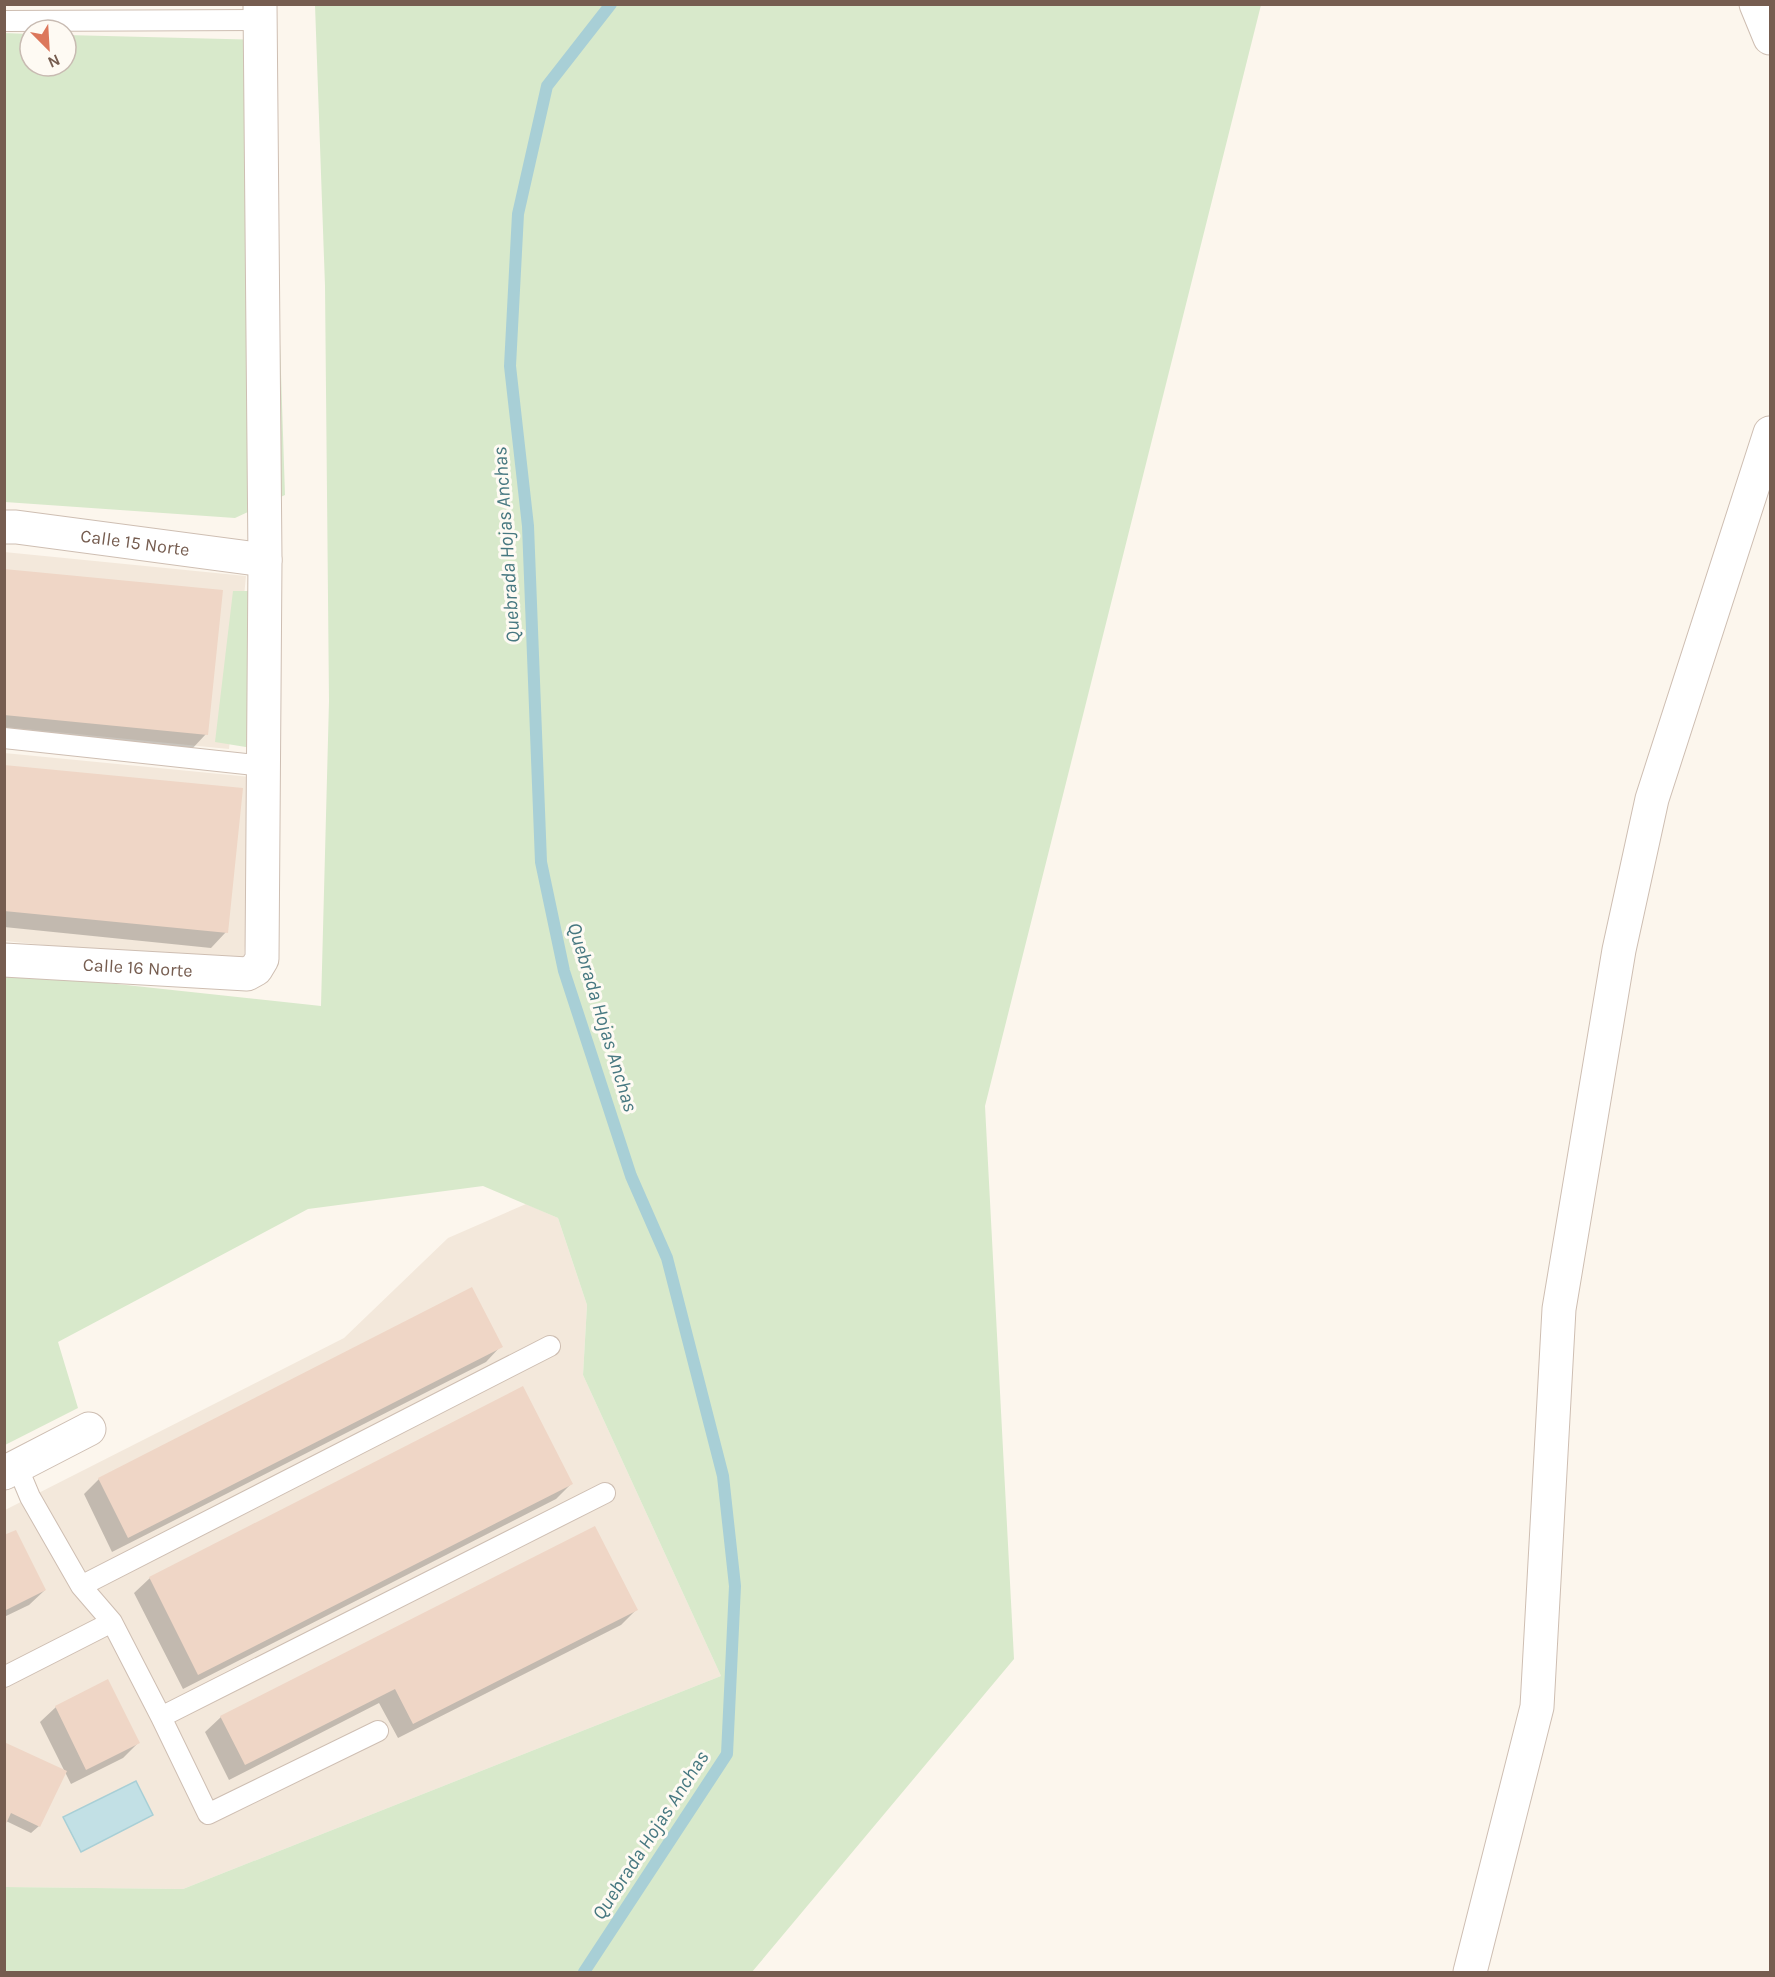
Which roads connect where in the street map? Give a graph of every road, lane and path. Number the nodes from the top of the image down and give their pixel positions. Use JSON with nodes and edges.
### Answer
{"nodes":[{"id":1,"x":1756,"y":4,"type":"edge"},
{"id":2,"x":260,"y":12,"type":"edge"},
{"id":3,"x":4,"y":21,"type":"edge"},
{"id":4,"x":1770,"y":38,"type":"edge"},
{"id":5,"x":1770,"y":433,"type":"edge"},
{"id":6,"x":4,"y":527,"type":"edge"},
{"id":7,"x":265,"y":560,"type":"junction"},
{"id":8,"x":4,"y":738,"type":"edge"},
{"id":9,"x":264,"y":766,"type":"junction"},
{"id":10,"x":4,"y":960,"type":"edge"},
{"id":11,"x":550,"y":1346,"type":"dead end"},
{"id":12,"x":89,"y":1430,"type":"dead end"},
{"id":13,"x":11,"y":1469,"type":"edge"},
{"id":14,"x":605,"y":1493,"type":"dead end"},
{"id":15,"x":81,"y":1586,"type":"junction"},
{"id":16,"x":111,"y":1622,"type":"junction"},
{"id":17,"x":4,"y":1677,"type":"edge"},
{"id":18,"x":161,"y":1716,"type":"junction"},
{"id":19,"x":378,"y":1731,"type":"dead end"},
{"id":20,"x":1470,"y":1972,"type":"edge"}],
"edges":[{"from":1,"to":4,"type":"street"},
{"from":2,"to":3,"type":"lane"},
{"from":2,"to":7,"type":"street"},
{"from":5,"to":20,"type":"street"},
{"from":6,"to":7,"type":"street","name":"Calle 15 Norte"},
{"from":7,"to":9,"type":"street"},
{"from":8,"to":9,"type":"lane"},
{"from":9,"to":10,"type":"street","name":"Calle 16 Norte"},
{"from":11,"to":15,"type":"lane"},
{"from":12,"to":13,"type":"street"},
{"from":13,"to":15,"type":"lane"},
{"from":14,"to":18,"type":"lane"},
{"from":15,"to":16,"type":"lane"},
{"from":16,"to":17,"type":"lane"},
{"from":16,"to":18,"type":"lane"},
{"from":18,"to":19,"type":"lane"}]}
